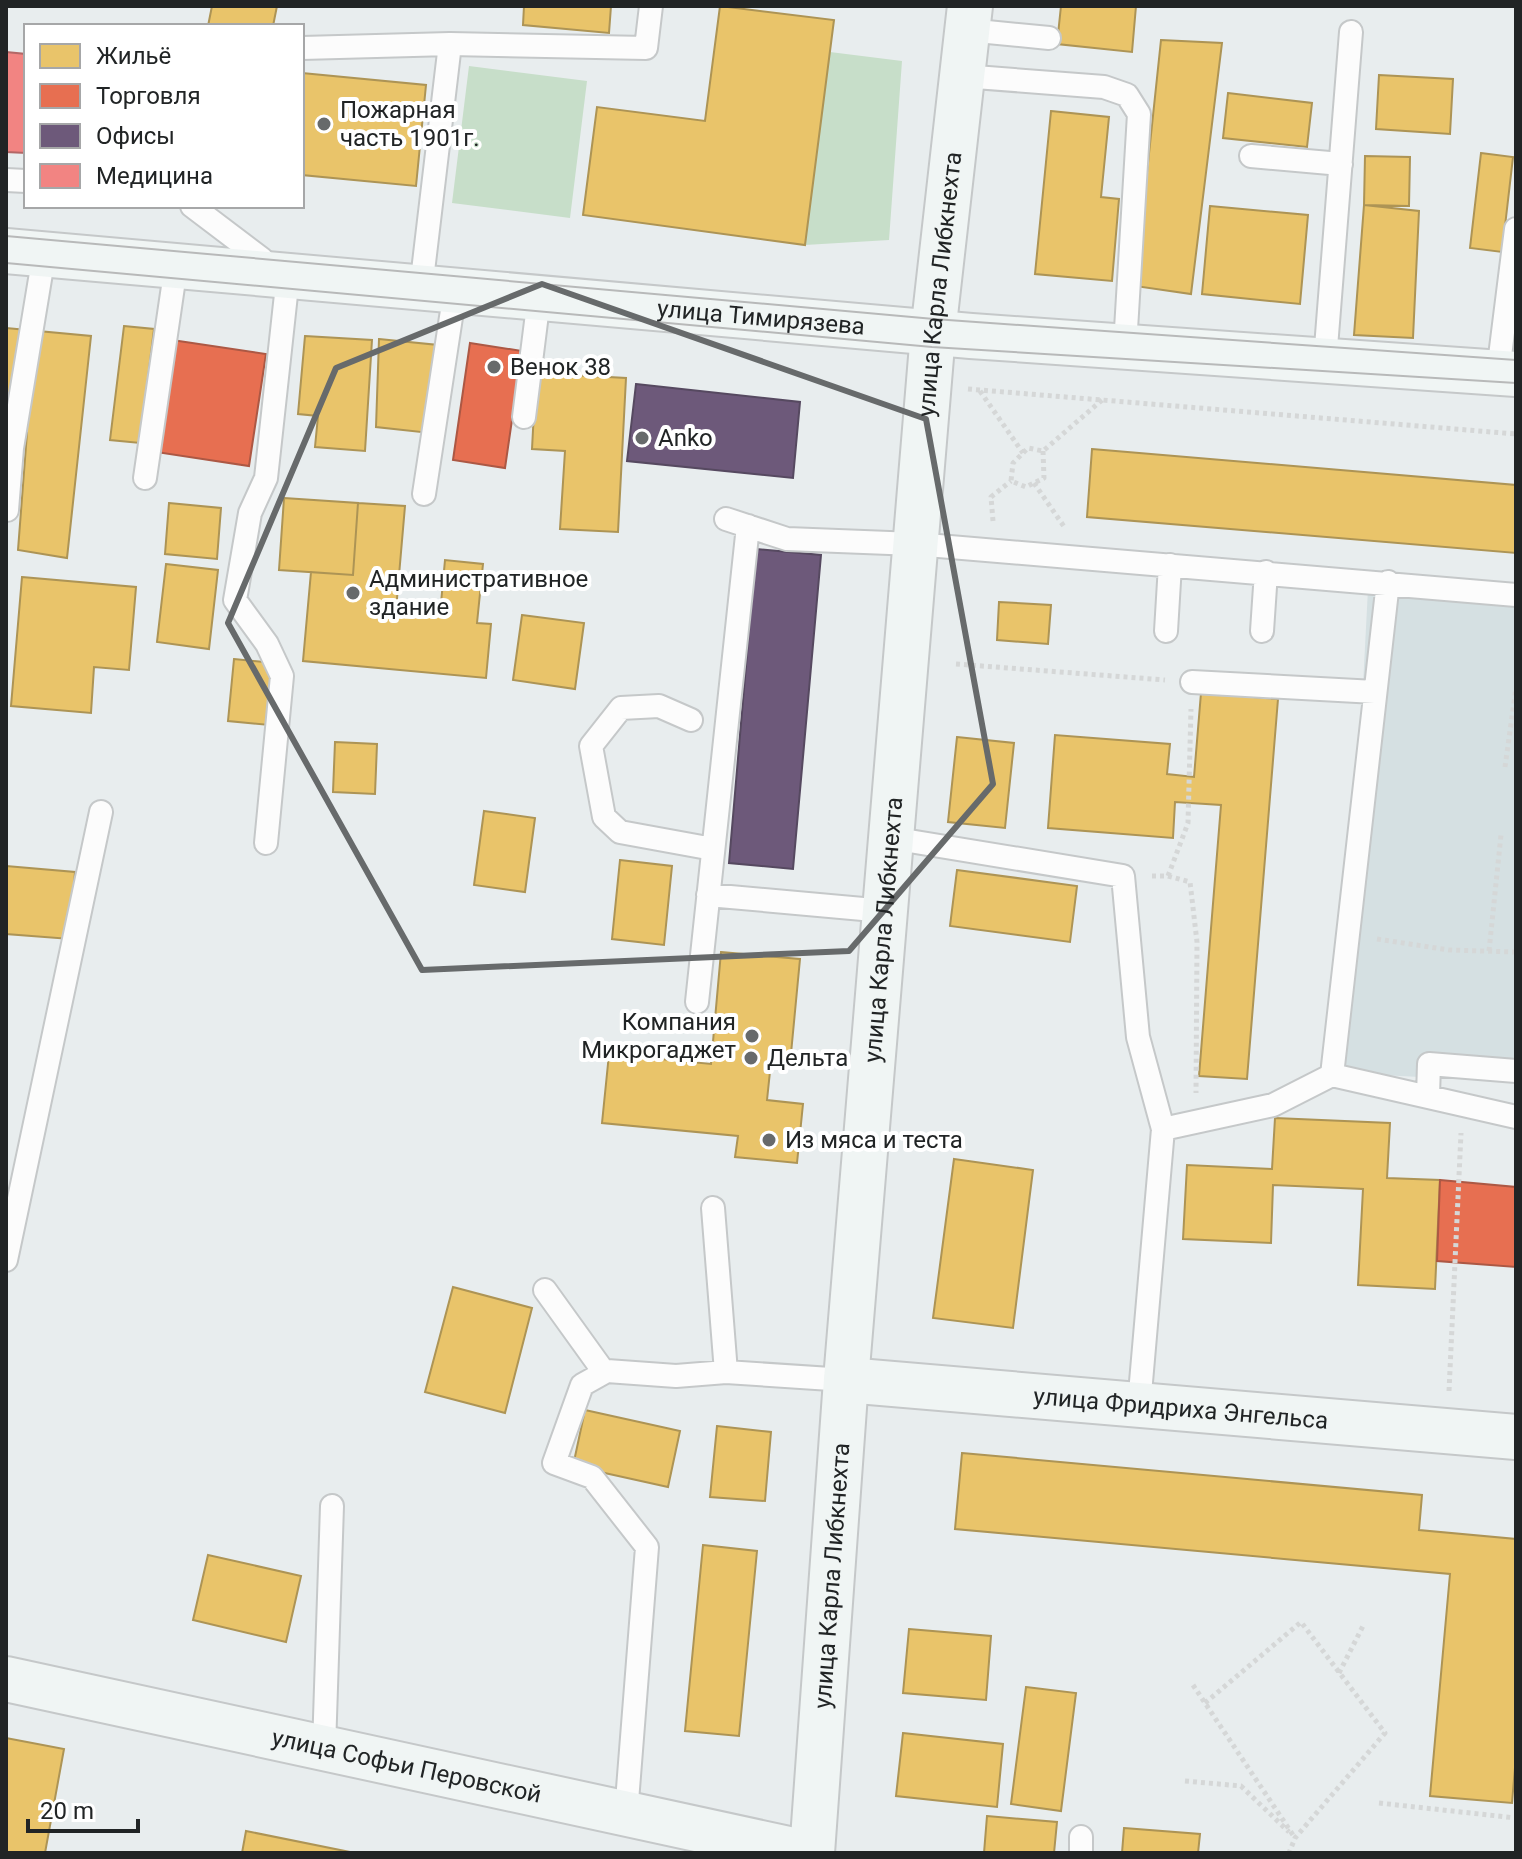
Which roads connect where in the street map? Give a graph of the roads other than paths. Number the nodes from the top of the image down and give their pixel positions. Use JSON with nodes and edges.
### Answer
{"nodes":[{"id":1,"x":651,"y":6,"type":"edge"},
{"id":2,"x":968,"y":18,"type":"edge"},
{"id":3,"x":1351,"y":32,"type":"dead end"},
{"id":4,"x":1049,"y":38,"type":"dead end"},
{"id":5,"x":450,"y":44,"type":"junction"},
{"id":6,"x":304,"y":48,"type":"edge"},
{"id":7,"x":962,"y":76,"type":"junction"},
{"id":8,"x":1251,"y":156,"type":"dead end"},
{"id":9,"x":1341,"y":164,"type":"junction"},
{"id":10,"x":195,"y":208,"type":"edge"},
{"id":11,"x":1516,"y":229,"type":"edge"},
{"id":12,"x":25,"y":253,"type":"edge"},
{"id":13,"x":176,"y":266,"type":"junction"},
{"id":14,"x":275,"y":268,"type":"junction"},
{"id":15,"x":438,"y":290,"type":"junction"},
{"id":16,"x":539,"y":298,"type":"junction"},
{"id":17,"x":933,"y":333,"type":"junction"},
{"id":18,"x":1125,"y":346,"type":"junction"},
{"id":19,"x":1325,"y":360,"type":"junction"},
{"id":20,"x":1507,"y":373,"type":"edge"},
{"id":21,"x":524,"y":417,"type":"dead end"},
{"id":22,"x":145,"y":478,"type":"dead end"},
{"id":23,"x":424,"y":494,"type":"dead end"},
{"id":24,"x":7,"y":510,"type":"edge"},
{"id":25,"x":915,"y":544,"type":"junction"},
{"id":26,"x":1170,"y":565,"type":"junction"},
{"id":27,"x":1266,"y":572,"type":"junction"},
{"id":28,"x":1388,"y":582,"type":"junction"},
{"id":29,"x":1516,"y":595,"type":"edge"},
{"id":30,"x":1166,"y":631,"type":"dead end"},
{"id":31,"x":1262,"y":631,"type":"dead end"},
{"id":32,"x":1192,"y":682,"type":"road end"},
{"id":33,"x":1375,"y":692,"type":"junction"},
{"id":34,"x":691,"y":720,"type":"dead end"},
{"id":35,"x":101,"y":812,"type":"dead end"},
{"id":36,"x":891,"y":838,"type":"junction"},
{"id":37,"x":266,"y":843,"type":"dead end"},
{"id":38,"x":713,"y":849,"type":"junction"},
{"id":39,"x":708,"y":895,"type":"junction"},
{"id":40,"x":885,"y":911,"type":"junction"},
{"id":41,"x":697,"y":1002,"type":"dead end"},
{"id":42,"x":1516,"y":1071,"type":"edge"},
{"id":43,"x":1332,"y":1075,"type":"junction"},
{"id":44,"x":1428,"y":1096,"type":"junction"},
{"id":45,"x":1516,"y":1117,"type":"edge"},
{"id":46,"x":1163,"y":1129,"type":"junction"},
{"id":47,"x":713,"y":1208,"type":"dead end"},
{"id":48,"x":6,"y":1260,"type":"edge"},
{"id":49,"x":545,"y":1290,"type":"dead end"},
{"id":50,"x":604,"y":1372,"type":"junction"},
{"id":51,"x":726,"y":1372,"type":"junction"},
{"id":52,"x":846,"y":1380,"type":"junction"},
{"id":53,"x":1139,"y":1405,"type":"junction"},
{"id":54,"x":1516,"y":1437,"type":"edge"},
{"id":55,"x":332,"y":1506,"type":"dead end"},
{"id":56,"x":6,"y":1679,"type":"edge"},
{"id":57,"x":324,"y":1748,"type":"junction"},
{"id":58,"x":626,"y":1814,"type":"junction"},
{"id":59,"x":809,"y":1853,"type":"edge"}],
"edges":[{"from":1,"to":5,"type":"lane"},
{"from":2,"to":4,"type":"lane"},
{"from":2,"to":7,"type":"street","name":"улица Карла Либкнехта"},
{"from":3,"to":9,"type":"lane"},
{"from":5,"to":6,"type":"lane"},
{"from":5,"to":15,"type":"lane"},
{"from":7,"to":17,"type":"street","name":"улица Карла Либкнехта"},
{"from":7,"to":18,"type":"lane"},
{"from":8,"to":9,"type":"lane"},
{"from":9,"to":19,"type":"lane"},
{"from":10,"to":14,"type":"lane"},
{"from":11,"to":20,"type":"lane"},
{"from":12,"to":13,"type":"street","name":"улица Тимирязева"},
{"from":12,"to":24,"type":"lane"},
{"from":13,"to":14,"type":"street","name":"улица Тимирязева"},
{"from":13,"to":22,"type":"lane"},
{"from":14,"to":15,"type":"street","name":"улица Тимирязева"},
{"from":14,"to":37,"type":"lane"},
{"from":15,"to":16,"type":"street","name":"улица Тимирязева"},
{"from":15,"to":23,"type":"lane"},
{"from":16,"to":17,"type":"street","name":"улица Тимирязева"},
{"from":16,"to":21,"type":"lane"},
{"from":17,"to":18,"type":"street","name":"улица Тимирязева"},
{"from":17,"to":25,"type":"street","name":"улица Карла Либкнехта"},
{"from":18,"to":19,"type":"street","name":"улица Тимирязева"},
{"from":19,"to":20,"type":"street","name":"улица Тимирязева"},
{"from":25,"to":26,"type":"lane"},
{"from":25,"to":36,"type":"street","name":"улица Карла Либкнехта"},
{"from":25,"to":38,"type":"lane"},
{"from":26,"to":27,"type":"lane"},
{"from":26,"to":30,"type":"lane"},
{"from":27,"to":28,"type":"lane"},
{"from":27,"to":31,"type":"lane"},
{"from":28,"to":29,"type":"lane"},
{"from":28,"to":33,"type":"lane"},
{"from":32,"to":33,"type":"lane"},
{"from":33,"to":43,"type":"lane"},
{"from":34,"to":38,"type":"lane"},
{"from":35,"to":48,"type":"lane"},
{"from":36,"to":40,"type":"street","name":"улица Карла Либкнехта"},
{"from":36,"to":46,"type":"lane"},
{"from":38,"to":39,"type":"lane"},
{"from":39,"to":40,"type":"lane"},
{"from":39,"to":41,"type":"lane"},
{"from":40,"to":52,"type":"street","name":"улица Карла Либкнехта"},
{"from":42,"to":44,"type":"lane"},
{"from":43,"to":44,"type":"lane"},
{"from":43,"to":46,"type":"lane"},
{"from":44,"to":45,"type":"lane"},
{"from":46,"to":53,"type":"lane"},
{"from":47,"to":51,"type":"lane"},
{"from":49,"to":50,"type":"lane"},
{"from":50,"to":51,"type":"lane"},
{"from":50,"to":58,"type":"lane"},
{"from":51,"to":52,"type":"lane"},
{"from":52,"to":53,"type":"street","name":"улица Фридриха Энгельса"},
{"from":52,"to":59,"type":"street","name":"улица Карла Либкнехта"},
{"from":53,"to":54,"type":"street","name":"улица Фридриха Энгельса"},
{"from":55,"to":57,"type":"lane"},
{"from":56,"to":57,"type":"street","name":"улица Софьи Перовской"},
{"from":57,"to":58,"type":"street","name":"улица Софьи Перовской"},
{"from":58,"to":59,"type":"street","name":"улица Софьи Перовской"}]}
